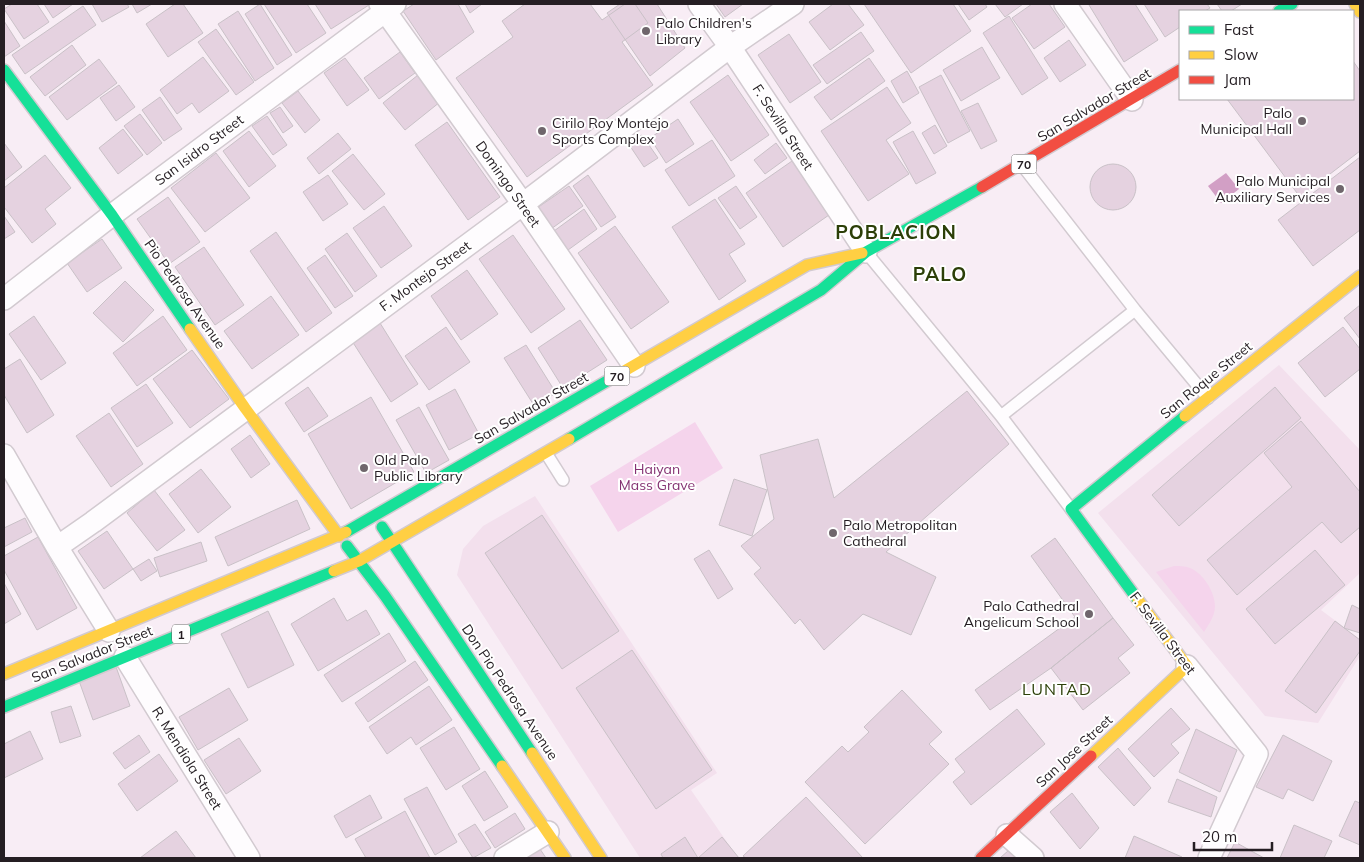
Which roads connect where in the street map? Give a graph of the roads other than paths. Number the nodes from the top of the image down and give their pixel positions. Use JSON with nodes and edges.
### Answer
{"nodes":[{"id":1,"x":699,"y":4,"type":"edge"},
{"id":2,"x":793,"y":4,"type":"edge"},
{"id":3,"x":1065,"y":4,"type":"edge"},
{"id":4,"x":1355,"y":4,"type":"edge"},
{"id":5,"x":387,"y":6,"type":"edge"},
{"id":6,"x":1360,"y":12,"type":"edge"},
{"id":7,"x":730,"y":47,"type":"junction"},
{"id":8,"x":4,"y":70,"type":"edge"},
{"id":9,"x":1179,"y":71,"type":"edge"},
{"id":10,"x":1132,"y":100,"type":"junction"},
{"id":11,"x":1022,"y":165,"type":"junction"},
{"id":12,"x":523,"y":204,"type":"junction"},
{"id":13,"x":112,"y":215,"type":"junction"},
{"id":14,"x":866,"y":252,"type":"junction"},
{"id":15,"x":1360,"y":276,"type":"edge"},
{"id":16,"x":4,"y":299,"type":"edge"},
{"id":17,"x":1136,"y":310,"type":"junction"},
{"id":18,"x":634,"y":366,"type":"junction"},
{"id":19,"x":1208,"y":398,"type":"junction"},
{"id":20,"x":245,"y":408,"type":"junction"},
{"id":21,"x":1001,"y":416,"type":"junction"},
{"id":22,"x":546,"y":453,"type":"junction"},
{"id":23,"x":4,"y":455,"type":"edge"},
{"id":24,"x":563,"y":480,"type":"dead end"},
{"id":25,"x":1071,"y":509,"type":"junction"},
{"id":26,"x":374,"y":516,"type":"junction"},
{"id":27,"x":339,"y":536,"type":"junction"},
{"id":28,"x":393,"y":542,"type":"junction"},
{"id":29,"x":57,"y":547,"type":"junction"},
{"id":30,"x":359,"y":561,"type":"junction"},
{"id":31,"x":109,"y":631,"type":"junction"},
{"id":32,"x":125,"y":657,"type":"junction"},
{"id":33,"x":1187,"y":666,"type":"junction"},
{"id":34,"x":4,"y":674,"type":"edge"},
{"id":35,"x":4,"y":707,"type":"edge"},
{"id":36,"x":548,"y":832,"type":"junction"},
{"id":37,"x":1007,"y":835,"type":"junction"},
{"id":38,"x":249,"y":858,"type":"edge"},
{"id":39,"x":505,"y":858,"type":"edge"},
{"id":40,"x":566,"y":858,"type":"edge"},
{"id":41,"x":601,"y":858,"type":"edge"},
{"id":42,"x":982,"y":858,"type":"edge"},
{"id":43,"x":1034,"y":858,"type":"edge"},
{"id":44,"x":1209,"y":858,"type":"edge"}],
"edges":[{"from":1,"to":7,"type":"street","name":"F. Sevilla Street"},
{"from":2,"to":7,"type":"street","name":"F. Montejo Street"},
{"from":3,"to":10,"type":"street"},
{"from":4,"to":6,"type":"main road"},
{"from":5,"to":12,"type":"street","name":"Domingo Street"},
{"from":5,"to":13,"type":"street","name":"San Isidro Street"},
{"from":7,"to":12,"type":"street","name":"F. Montejo Street"},
{"from":7,"to":14,"type":"street","name":"F. Sevilla Street"},
{"from":8,"to":13,"type":"main road","name":"Pio Pedrosa Avenue"},
{"from":9,"to":10,"type":"main road","name":"San Salvador Street","number":"70"},
{"from":10,"to":11,"type":"main road","name":"San Salvador Street","number":"70"},
{"from":11,"to":14,"type":"main road","name":"San Salvador Street","number":"70"},
{"from":11,"to":17,"type":"lane"},
{"from":12,"to":18,"type":"street","name":"Domingo Street"},
{"from":12,"to":20,"type":"street","name":"F. Montejo Street"},
{"from":13,"to":16,"type":"street","name":"San Isidro Street"},
{"from":13,"to":20,"type":"main road","name":"Pio Pedrosa Avenue"},
{"from":14,"to":18,"type":"main road","name":"San Salvador Street","number":"70"},
{"from":14,"to":21,"type":"lane"},
{"from":14,"to":22,"type":"main road","name":"San Salvador Street","number":"70"},
{"from":15,"to":19,"type":"main road","name":"San Roque Street"},
{"from":17,"to":19,"type":"lane"},
{"from":17,"to":21,"type":"lane"},
{"from":18,"to":26,"type":"main road","name":"San Salvador Street","number":"70"},
{"from":19,"to":25,"type":"main road","name":"San Roque Street"},
{"from":20,"to":27,"type":"main road","name":"Pio Pedrosa Avenue"},
{"from":20,"to":29,"type":"street","name":"F. Montejo Street"},
{"from":21,"to":25,"type":"lane"},
{"from":22,"to":24,"type":"lane"},
{"from":22,"to":28,"type":"main road","name":"San Salvador Street","number":"70"},
{"from":23,"to":29,"type":"street"},
{"from":25,"to":33,"type":"main road","name":"F. Sevilla Street"},
{"from":26,"to":27,"type":"main road","name":"San Salvador Street"},
{"from":26,"to":28,"type":"main road","name":"Don Pio Pedrosa Avenue"},
{"from":27,"to":30,"type":"main road","name":"Pio Pedrosa Avenue"},
{"from":27,"to":31,"type":"main road","name":"San Salvador Street","number":"1"},
{"from":28,"to":30,"type":"main road","name":"San Salvador Street"},
{"from":28,"to":41,"type":"main road","name":"Don Pio Pedrosa Avenue"},
{"from":29,"to":31,"type":"street"},
{"from":30,"to":32,"type":"main road","name":"San Salvador Street","number":"1"},
{"from":30,"to":36,"type":"main road"},
{"from":31,"to":34,"type":"main road","name":"San Salvador Street","number":"1"},
{"from":32,"to":35,"type":"main road","name":"San Salvador Street","number":"1"},
{"from":32,"to":38,"type":"street","name":"R. Mendiola Street"},
{"from":33,"to":37,"type":"main road","name":"San Jose Street"},
{"from":33,"to":44,"type":"street","name":"F. Sevilla Street"},
{"from":36,"to":39,"type":"street"},
{"from":36,"to":40,"type":"main road"},
{"from":37,"to":42,"type":"main road","name":"San Jose Street"},
{"from":37,"to":43,"type":"street"}]}
